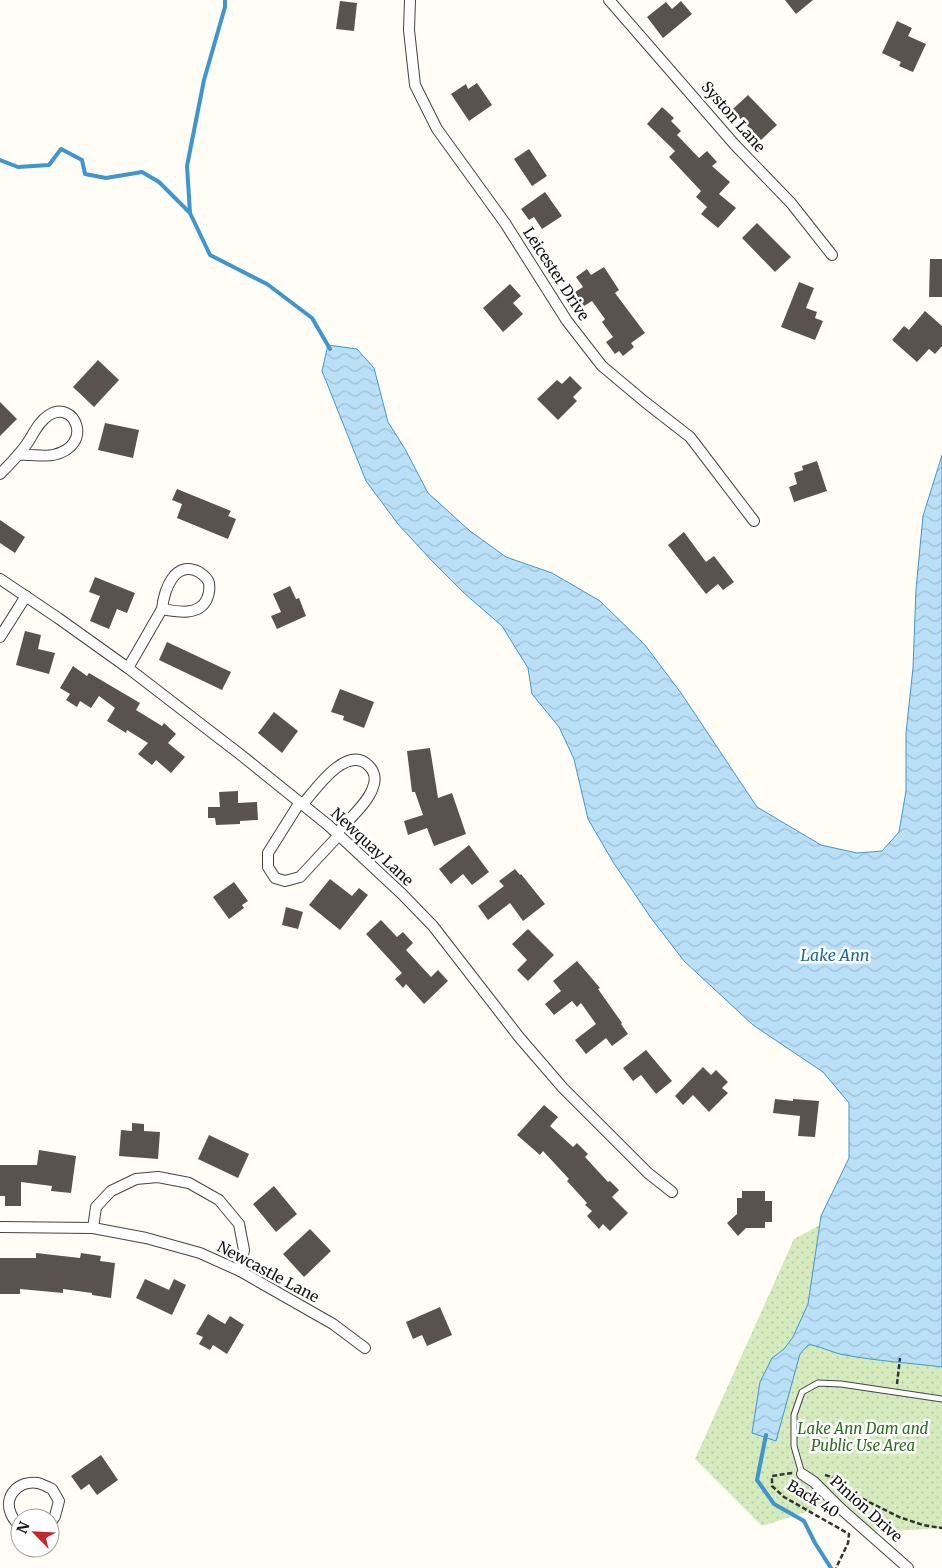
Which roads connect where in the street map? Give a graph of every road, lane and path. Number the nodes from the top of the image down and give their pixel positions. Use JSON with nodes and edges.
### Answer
{"nodes":[{"id":1,"x":410,"y":0,"type":"edge"},
{"id":2,"x":609,"y":0,"type":"edge"},
{"id":3,"x":832,"y":255,"type":"dead end"},
{"id":4,"x":18,"y":455,"type":"junction"},
{"id":5,"x":0,"y":474,"type":"edge"},
{"id":6,"x":754,"y":521,"type":"dead end"},
{"id":7,"x":0,"y":579,"type":"edge"},
{"id":8,"x":26,"y":596,"type":"junction"},
{"id":9,"x":162,"y":609,"type":"junction"},
{"id":10,"x":0,"y":637,"type":"edge"},
{"id":11,"x":128,"y":668,"type":"junction"},
{"id":12,"x":301,"y":803,"type":"junction"},
{"id":13,"x":338,"y":834,"type":"junction"},
{"id":14,"x":672,"y":1192,"type":"dead end"},
{"id":15,"x":0,"y":1227,"type":"edge"},
{"id":16,"x":93,"y":1228,"type":"junction"},
{"id":17,"x":240,"y":1271,"type":"junction"},
{"id":18,"x":365,"y":1348,"type":"dead end"},
{"id":19,"x":900,"y":1358,"type":"dead end"},
{"id":20,"x":896,"y":1392,"type":"junction"},
{"id":21,"x":942,"y":1399,"type":"edge"},
{"id":22,"x":802,"y":1474,"type":"junction"},
{"id":23,"x":822,"y":1475,"type":"dead end"},
{"id":24,"x":4,"y":1497,"type":"edge"},
{"id":25,"x":57,"y":1508,"type":"edge"},
{"id":26,"x":10,"y":1514,"type":"edge"},
{"id":27,"x":942,"y":1528,"type":"edge"},
{"id":28,"x":836,"y":1568,"type":"edge"},
{"id":29,"x":908,"y":1568,"type":"edge"}],
"edges":[{"from":1,"to":6,"type":"street","name":"Leicester Drive"},
{"from":2,"to":3,"type":"street","name":"Syston Lane"},
{"from":4,"to":4,"type":"street"},
{"from":4,"to":5,"type":"street"},
{"from":7,"to":8,"type":"street","name":"Newquay Lane"},
{"from":8,"to":10,"type":"street"},
{"from":8,"to":11,"type":"street","name":"Newquay Lane"},
{"from":9,"to":9,"type":"street"},
{"from":9,"to":11,"type":"street"},
{"from":11,"to":12,"type":"street","name":"Newquay Lane"},
{"from":12,"to":13,"type":"street","name":"Newquay Lane"},
{"from":12,"to":13,"type":"street"},
{"from":12,"to":13,"type":"street"},
{"from":13,"to":14,"type":"street","name":"Newquay Lane"},
{"from":15,"to":16,"type":"street","name":"Newcastle Lane"},
{"from":16,"to":17,"type":"street","name":"Newcastle Lane"},
{"from":16,"to":17,"type":"street"},
{"from":17,"to":18,"type":"street","name":"Newcastle Lane"},
{"from":19,"to":20,"type":"path"},
{"from":20,"to":21,"type":"lane"},
{"from":20,"to":22,"type":"lane"},
{"from":22,"to":28,"type":"path","name":"Back 40"},
{"from":22,"to":29,"type":"street","name":"Pinion Drive"},
{"from":23,"to":27,"type":"path","name":"Back 40"},
{"from":24,"to":25,"type":"street"},
{"from":24,"to":26,"type":"street"}]}
